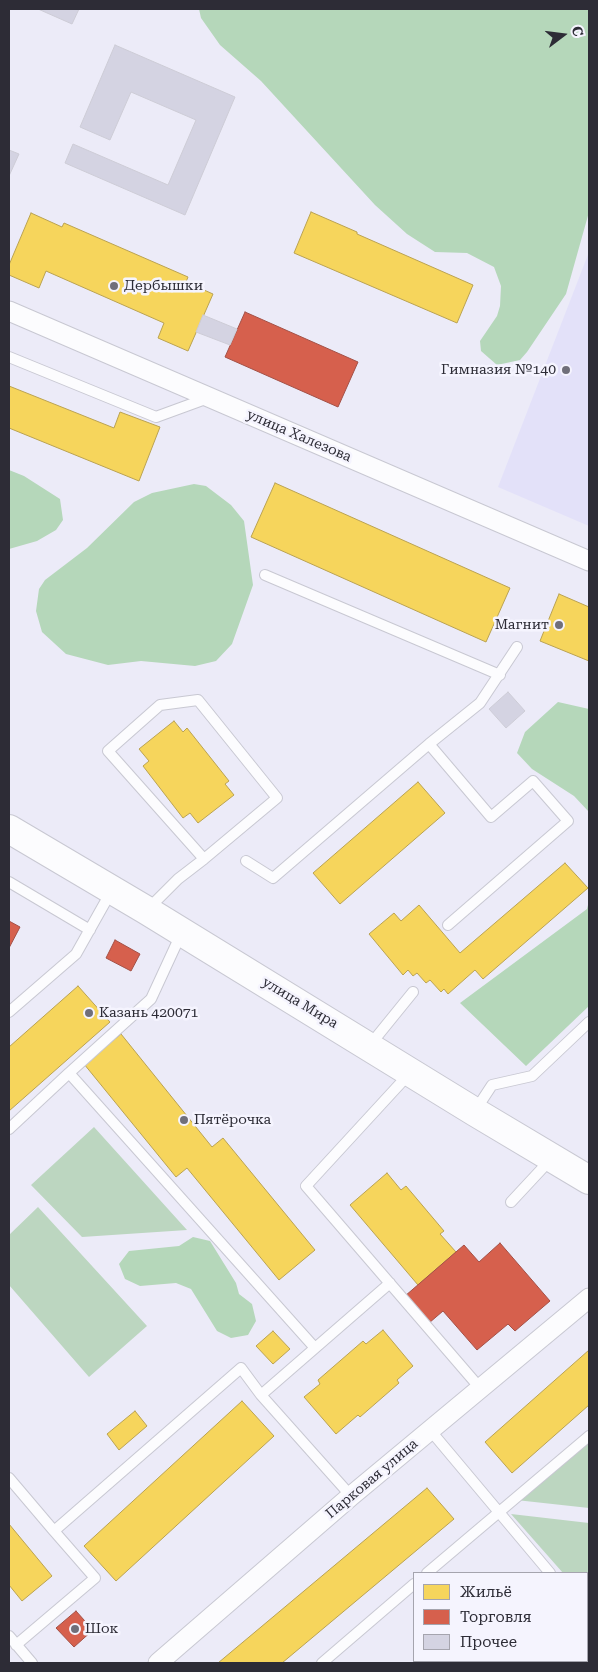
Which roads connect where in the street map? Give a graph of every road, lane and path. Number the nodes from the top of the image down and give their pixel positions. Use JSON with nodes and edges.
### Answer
{"nodes":[{"id":1,"x":9,"y":311,"type":"edge"},
{"id":2,"x":9,"y":357,"type":"edge"},
{"id":3,"x":209,"y":397,"type":"junction"},
{"id":4,"x":589,"y":561,"type":"edge"},
{"id":5,"x":265,"y":575,"type":"dead end"},
{"id":6,"x":517,"y":647,"type":"dead end"},
{"id":7,"x":500,"y":675,"type":"junction"},
{"id":8,"x":429,"y":744,"type":"junction"},
{"id":9,"x":9,"y":829,"type":"edge"},
{"id":10,"x":204,"y":859,"type":"junction"},
{"id":11,"x":246,"y":861,"type":"dead end"},
{"id":12,"x":9,"y":882,"type":"edge"},
{"id":13,"x":112,"y":890,"type":"junction"},
{"id":14,"x":146,"y":910,"type":"junction"},
{"id":15,"x":448,"y":925,"type":"dead end"},
{"id":16,"x":90,"y":930,"type":"junction"},
{"id":17,"x":182,"y":932,"type":"junction"},
{"id":18,"x":413,"y":992,"type":"dead end"},
{"id":19,"x":9,"y":1012,"type":"edge"},
{"id":20,"x":589,"y":1022,"type":"edge"},
{"id":21,"x":369,"y":1046,"type":"junction"},
{"id":22,"x":69,"y":1072,"type":"junction"},
{"id":23,"x":412,"y":1072,"type":"junction"},
{"id":24,"x":475,"y":1112,"type":"junction"},
{"id":25,"x":9,"y":1129,"type":"edge"},
{"id":26,"x":552,"y":1158,"type":"junction"},
{"id":27,"x":589,"y":1180,"type":"edge"},
{"id":28,"x":511,"y":1202,"type":"dead end"},
{"id":29,"x":390,"y":1283,"type":"junction"},
{"id":30,"x":589,"y":1298,"type":"edge"},
{"id":31,"x":315,"y":1348,"type":"junction"},
{"id":32,"x":480,"y":1388,"type":"junction"},
{"id":33,"x":261,"y":1395,"type":"junction"},
{"id":34,"x":430,"y":1430,"type":"junction"},
{"id":35,"x":589,"y":1436,"type":"edge"},
{"id":36,"x":9,"y":1478,"type":"edge"},
{"id":37,"x":351,"y":1496,"type":"junction"},
{"id":38,"x":499,"y":1512,"type":"junction"},
{"id":39,"x":54,"y":1531,"type":"junction"},
{"id":40,"x":428,"y":1572,"type":"edge"},
{"id":41,"x":549,"y":1572,"type":"edge"},
{"id":42,"x":413,"y":1585,"type":"edge"},
{"id":43,"x":9,"y":1636,"type":"edge"},
{"id":44,"x":16,"y":1645,"type":"junction"},
{"id":45,"x":32,"y":1663,"type":"edge"},
{"id":46,"x":158,"y":1663,"type":"edge"},
{"id":47,"x":322,"y":1663,"type":"edge"}],
"edges":[{"from":1,"to":3,"type":"street","name":"улица Халезова"},
{"from":2,"to":3,"type":"lane"},
{"from":3,"to":4,"type":"street","name":"улица Халезова"},
{"from":5,"to":7,"type":"lane"},
{"from":6,"to":7,"type":"lane"},
{"from":7,"to":8,"type":"lane"},
{"from":8,"to":11,"type":"lane"},
{"from":8,"to":15,"type":"lane"},
{"from":9,"to":13,"type":"main road","name":"улица Мира"},
{"from":10,"to":10,"type":"lane"},
{"from":10,"to":14,"type":"lane"},
{"from":12,"to":16,"type":"lane"},
{"from":13,"to":14,"type":"main road","name":"улица Мира"},
{"from":13,"to":16,"type":"lane"},
{"from":14,"to":17,"type":"main road","name":"улица Мира"},
{"from":16,"to":19,"type":"lane"},
{"from":17,"to":21,"type":"main road","name":"улица Мира"},
{"from":17,"to":22,"type":"lane"},
{"from":18,"to":21,"type":"lane"},
{"from":20,"to":24,"type":"lane"},
{"from":21,"to":23,"type":"main road","name":"улица Мира"},
{"from":22,"to":25,"type":"lane"},
{"from":22,"to":31,"type":"lane"},
{"from":23,"to":24,"type":"main road","name":"улица Мира"},
{"from":23,"to":29,"type":"lane"},
{"from":24,"to":26,"type":"main road","name":"улица Мира"},
{"from":26,"to":27,"type":"main road","name":"улица Мира"},
{"from":26,"to":28,"type":"lane"},
{"from":29,"to":31,"type":"lane"},
{"from":29,"to":32,"type":"lane"},
{"from":30,"to":32,"type":"street","name":"Парковая улица"},
{"from":31,"to":33,"type":"lane"},
{"from":32,"to":34,"type":"street","name":"Парковая улица"},
{"from":33,"to":37,"type":"lane"},
{"from":33,"to":39,"type":"lane"},
{"from":34,"to":37,"type":"street","name":"Парковая улица"},
{"from":34,"to":38,"type":"lane"},
{"from":35,"to":38,"type":"lane"},
{"from":36,"to":39,"type":"lane"},
{"from":37,"to":46,"type":"street","name":"Парковая улица"},
{"from":38,"to":40,"type":"lane"},
{"from":38,"to":41,"type":"lane"},
{"from":39,"to":44,"type":"lane"},
{"from":42,"to":47,"type":"lane"},
{"from":43,"to":44,"type":"lane"},
{"from":44,"to":45,"type":"lane"}]}
